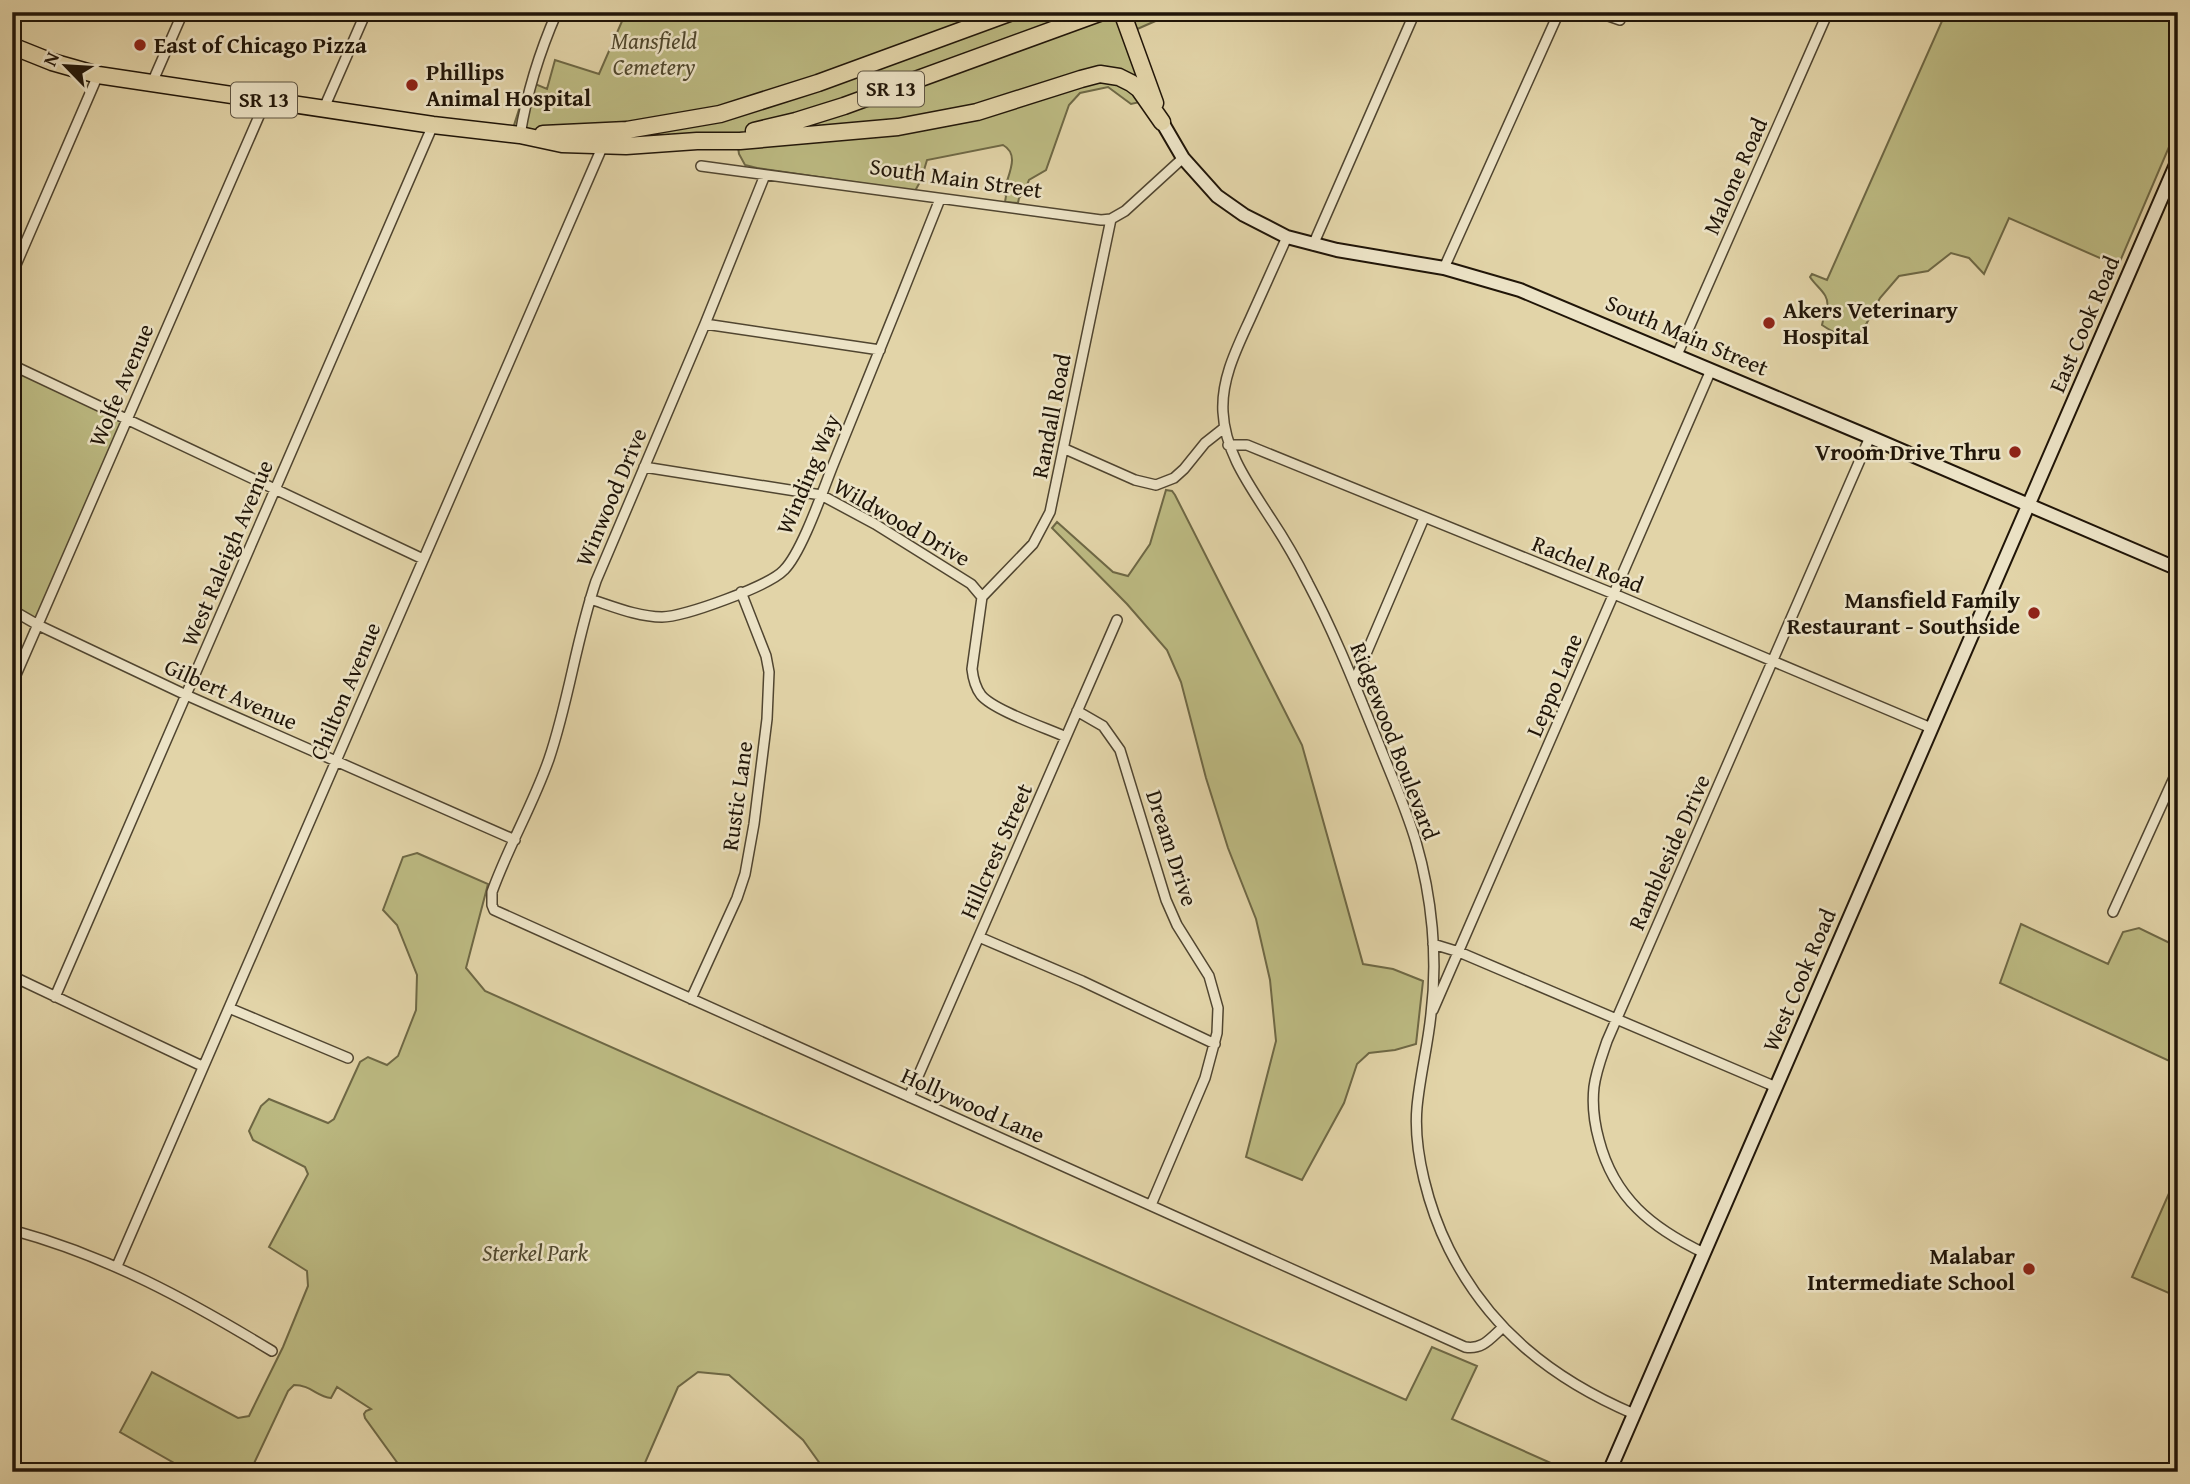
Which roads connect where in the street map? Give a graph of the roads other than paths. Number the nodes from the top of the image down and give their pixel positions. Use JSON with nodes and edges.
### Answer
{"nodes":[{"id":1,"x":183,"y":12,"type":"edge"},
{"id":2,"x":366,"y":12,"type":"edge"},
{"id":3,"x":557,"y":12,"type":"edge"},
{"id":4,"x":1012,"y":12,"type":"edge"},
{"id":5,"x":1102,"y":12,"type":"edge"},
{"id":6,"x":1122,"y":12,"type":"edge"},
{"id":7,"x":1415,"y":12,"type":"edge"},
{"id":8,"x":1559,"y":12,"type":"edge"},
{"id":9,"x":1597,"y":12,"type":"edge"},
{"id":10,"x":1828,"y":12,"type":"edge"},
{"id":11,"x":1620,"y":20,"type":"dead end"},
{"id":12,"x":12,"y":46,"type":"edge"},
{"id":13,"x":98,"y":75,"type":"junction"},
{"id":14,"x":152,"y":83,"type":"junction"},
{"id":15,"x":266,"y":100,"type":"junction"},
{"id":16,"x":324,"y":108,"type":"junction"},
{"id":17,"x":1162,"y":122,"type":"junction"},
{"id":18,"x":433,"y":125,"type":"junction"},
{"id":19,"x":520,"y":135,"type":"junction"},
{"id":20,"x":605,"y":138,"type":"junction"},
{"id":21,"x":697,"y":141,"type":"junction"},
{"id":22,"x":1183,"y":158,"type":"junction"},
{"id":23,"x":2178,"y":160,"type":"edge"},
{"id":24,"x":701,"y":166,"type":"dead end"},
{"id":25,"x":765,"y":175,"type":"junction"},
{"id":26,"x":940,"y":199,"type":"junction"},
{"id":27,"x":1111,"y":219,"type":"junction"},
{"id":28,"x":1287,"y":237,"type":"junction"},
{"id":29,"x":1313,"y":245,"type":"junction"},
{"id":30,"x":1444,"y":268,"type":"junction"},
{"id":31,"x":12,"y":274,"type":"edge"},
{"id":32,"x":705,"y":324,"type":"junction"},
{"id":33,"x":880,"y":349,"type":"junction"},
{"id":34,"x":1677,"y":355,"type":"junction"},
{"id":35,"x":12,"y":365,"type":"edge"},
{"id":36,"x":1711,"y":370,"type":"junction"},
{"id":37,"x":127,"y":421,"type":"junction"},
{"id":38,"x":1224,"y":428,"type":"junction"},
{"id":39,"x":1870,"y":437,"type":"junction"},
{"id":40,"x":1228,"y":445,"type":"junction"},
{"id":41,"x":1065,"y":449,"type":"junction"},
{"id":42,"x":644,"y":467,"type":"junction"},
{"id":43,"x":275,"y":490,"type":"junction"},
{"id":44,"x":821,"y":495,"type":"junction"},
{"id":45,"x":2027,"y":505,"type":"junction"},
{"id":46,"x":1424,"y":518,"type":"junction"},
{"id":47,"x":423,"y":558,"type":"junction"},
{"id":48,"x":2178,"y":569,"type":"edge"},
{"id":49,"x":741,"y":592,"type":"junction"},
{"id":50,"x":1614,"y":594,"type":"junction"},
{"id":51,"x":982,"y":597,"type":"junction"},
{"id":52,"x":590,"y":599,"type":"junction"},
{"id":53,"x":12,"y":610,"type":"edge"},
{"id":54,"x":1117,"y":620,"type":"dead end"},
{"id":55,"x":38,"y":625,"type":"junction"},
{"id":56,"x":1773,"y":662,"type":"junction"},
{"id":57,"x":1354,"y":682,"type":"junction"},
{"id":58,"x":12,"y":684,"type":"edge"},
{"id":59,"x":186,"y":695,"type":"junction"},
{"id":60,"x":1077,"y":711,"type":"junction"},
{"id":61,"x":1931,"y":728,"type":"junction"},
{"id":62,"x":1066,"y":737,"type":"junction"},
{"id":63,"x":335,"y":761,"type":"junction"},
{"id":64,"x":2178,"y":769,"type":"edge"},
{"id":65,"x":515,"y":840,"type":"junction"},
{"id":66,"x":2113,"y":912,"type":"dead end"},
{"id":67,"x":979,"y":937,"type":"junction"},
{"id":68,"x":1433,"y":944,"type":"junction"},
{"id":69,"x":1459,"y":952,"type":"junction"},
{"id":70,"x":12,"y":976,"type":"edge"},
{"id":71,"x":55,"y":997,"type":"junction"},
{"id":72,"x":691,"y":999,"type":"junction"},
{"id":73,"x":229,"y":1008,"type":"junction"},
{"id":74,"x":1431,"y":1015,"type":"junction"},
{"id":75,"x":1617,"y":1018,"type":"junction"},
{"id":76,"x":1214,"y":1044,"type":"junction"},
{"id":77,"x":348,"y":1058,"type":"dead end"},
{"id":78,"x":202,"y":1066,"type":"junction"},
{"id":79,"x":1776,"y":1087,"type":"junction"},
{"id":80,"x":909,"y":1097,"type":"junction"},
{"id":81,"x":1151,"y":1205,"type":"junction"},
{"id":82,"x":12,"y":1230,"type":"edge"},
{"id":83,"x":1704,"y":1253,"type":"junction"},
{"id":84,"x":117,"y":1266,"type":"junction"},
{"id":85,"x":1502,"y":1328,"type":"junction"},
{"id":86,"x":272,"y":1351,"type":"dead end"},
{"id":87,"x":1634,"y":1414,"type":"junction"},
{"id":88,"x":1609,"y":1472,"type":"edge"}],
"edges":[{"from":1,"to":14,"type":"street"},
{"from":2,"to":16,"type":"street"},
{"from":3,"to":19,"type":"street"},
{"from":4,"to":20,"type":"highway","number":"SR 13"},
{"from":5,"to":21,"type":"highway","number":"SR 13"},
{"from":6,"to":17,"type":"highway"},
{"from":7,"to":29,"type":"street"},
{"from":8,"to":30,"type":"street"},
{"from":9,"to":11,"type":"street"},
{"from":10,"to":34,"type":"street","name":"Malone Road"},
{"from":12,"to":13,"type":"highway","number":"SR 13"},
{"from":13,"to":14,"type":"highway","number":"SR 13"},
{"from":13,"to":31,"type":"street"},
{"from":14,"to":15,"type":"highway","number":"SR 13"},
{"from":15,"to":16,"type":"highway","number":"SR 13"},
{"from":15,"to":37,"type":"street","name":"Wolfe Avenue"},
{"from":16,"to":18,"type":"highway","number":"SR 13"},
{"from":17,"to":21,"type":"highway"},
{"from":17,"to":22,"type":"main road","name":"South Main Street"},
{"from":18,"to":19,"type":"highway","number":"SR 13"},
{"from":18,"to":43,"type":"street","name":"West Raleigh Avenue"},
{"from":19,"to":20,"type":"highway","number":"SR 13"},
{"from":20,"to":21,"type":"highway","number":"SR 13"},
{"from":20,"to":47,"type":"street","name":"Chilton Avenue"},
{"from":22,"to":27,"type":"street"},
{"from":22,"to":28,"type":"main road","name":"South Main Street"},
{"from":23,"to":45,"type":"main road","name":"East Cook Road"},
{"from":24,"to":25,"type":"street","name":"South Main Street"},
{"from":25,"to":26,"type":"street","name":"South Main Street"},
{"from":25,"to":32,"type":"street","name":"Winwood Drive"},
{"from":26,"to":27,"type":"street","name":"South Main Street"},
{"from":26,"to":33,"type":"street","name":"Winding Way"},
{"from":27,"to":41,"type":"street","name":"Randall Road"},
{"from":28,"to":29,"type":"main road","name":"South Main Street"},
{"from":28,"to":38,"type":"street","name":"Ridgewood Boulevard"},
{"from":29,"to":30,"type":"main road","name":"South Main Street"},
{"from":30,"to":34,"type":"main road","name":"South Main Street"},
{"from":32,"to":33,"type":"street"},
{"from":32,"to":42,"type":"street","name":"Winwood Drive"},
{"from":33,"to":44,"type":"street","name":"Winding Way"},
{"from":34,"to":36,"type":"main road","name":"South Main Street"},
{"from":35,"to":37,"type":"street"},
{"from":36,"to":39,"type":"main road","name":"South Main Street"},
{"from":36,"to":50,"type":"street","name":"Leppo Lane"},
{"from":37,"to":43,"type":"street"},
{"from":37,"to":55,"type":"street","name":"Wolfe Avenue"},
{"from":38,"to":40,"type":"street","name":"Ridgewood Boulevard"},
{"from":38,"to":41,"type":"street"},
{"from":39,"to":45,"type":"main road","name":"South Main Street"},
{"from":39,"to":56,"type":"street","name":"Rambleside Drive"},
{"from":40,"to":46,"type":"street","name":"Rachel Road"},
{"from":40,"to":57,"type":"street","name":"Ridgewood Boulevard"},
{"from":41,"to":51,"type":"street","name":"Randall Road"},
{"from":42,"to":44,"type":"street","name":"Wildwood Drive"},
{"from":42,"to":52,"type":"street","name":"Winwood Drive"},
{"from":43,"to":47,"type":"street"},
{"from":43,"to":59,"type":"street","name":"West Raleigh Avenue"},
{"from":44,"to":49,"type":"street","name":"Winding Way"},
{"from":44,"to":51,"type":"street","name":"Wildwood Drive"},
{"from":45,"to":48,"type":"main road","name":"South Main Street"},
{"from":45,"to":61,"type":"main road","name":"West Cook Road"},
{"from":46,"to":50,"type":"street","name":"Rachel Road"},
{"from":46,"to":57,"type":"street"},
{"from":47,"to":63,"type":"street","name":"Chilton Avenue"},
{"from":49,"to":52,"type":"street","name":"Winding Way"},
{"from":49,"to":72,"type":"street","name":"Rustic Lane"},
{"from":50,"to":56,"type":"street","name":"Rachel Road"},
{"from":50,"to":69,"type":"street","name":"Leppo Lane"},
{"from":51,"to":62,"type":"street","name":"Wildwood Drive"},
{"from":52,"to":65,"type":"street","name":"Winwood Drive"},
{"from":53,"to":55,"type":"street","name":"Gilbert Avenue"},
{"from":54,"to":60,"type":"street","name":"Hillcrest Street"},
{"from":55,"to":58,"type":"street","name":"Wolfe Avenue"},
{"from":55,"to":59,"type":"street","name":"Gilbert Avenue"},
{"from":56,"to":61,"type":"street","name":"Rachel Road"},
{"from":56,"to":75,"type":"street","name":"Rambleside Drive"},
{"from":57,"to":68,"type":"street","name":"Ridgewood Boulevard"},
{"from":59,"to":63,"type":"street","name":"Gilbert Avenue"},
{"from":59,"to":71,"type":"street","name":"West Raleigh Avenue"},
{"from":60,"to":62,"type":"street","name":"Hillcrest Street"},
{"from":60,"to":76,"type":"street","name":"Dream Drive"},
{"from":61,"to":79,"type":"main road","name":"West Cook Road"},
{"from":62,"to":67,"type":"street","name":"Hillcrest Street"},
{"from":63,"to":65,"type":"street","name":"Gilbert Avenue"},
{"from":63,"to":73,"type":"street","name":"Chilton Avenue"},
{"from":64,"to":66,"type":"street"},
{"from":65,"to":72,"type":"street","name":"Hollywood Lane"},
{"from":67,"to":76,"type":"street"},
{"from":67,"to":80,"type":"street","name":"Hillcrest Street"},
{"from":68,"to":69,"type":"street"},
{"from":68,"to":74,"type":"street","name":"Ridgewood Boulevard"},
{"from":69,"to":74,"type":"street","name":"Leppo Lane"},
{"from":69,"to":75,"type":"street"},
{"from":70,"to":71,"type":"street"},
{"from":71,"to":78,"type":"street"},
{"from":72,"to":80,"type":"street","name":"Hollywood Lane"},
{"from":73,"to":77,"type":"street"},
{"from":73,"to":78,"type":"street","name":"Chilton Avenue"},
{"from":74,"to":85,"type":"street","name":"Ridgewood Boulevard"},
{"from":75,"to":79,"type":"street"},
{"from":75,"to":83,"type":"street","name":"Rambleside Drive"},
{"from":76,"to":81,"type":"street","name":"Dream Drive"},
{"from":78,"to":84,"type":"street","name":"Chilton Avenue"},
{"from":79,"to":83,"type":"main road","name":"West Cook Road"},
{"from":80,"to":81,"type":"street","name":"Hollywood Lane"},
{"from":81,"to":85,"type":"street","name":"Hollywood Lane"},
{"from":82,"to":84,"type":"street"},
{"from":83,"to":87,"type":"main road","name":"West Cook Road"},
{"from":84,"to":86,"type":"street"},
{"from":85,"to":87,"type":"street","name":"Ridgewood Boulevard"},
{"from":87,"to":88,"type":"main road","name":"West Cook Road"}]}
